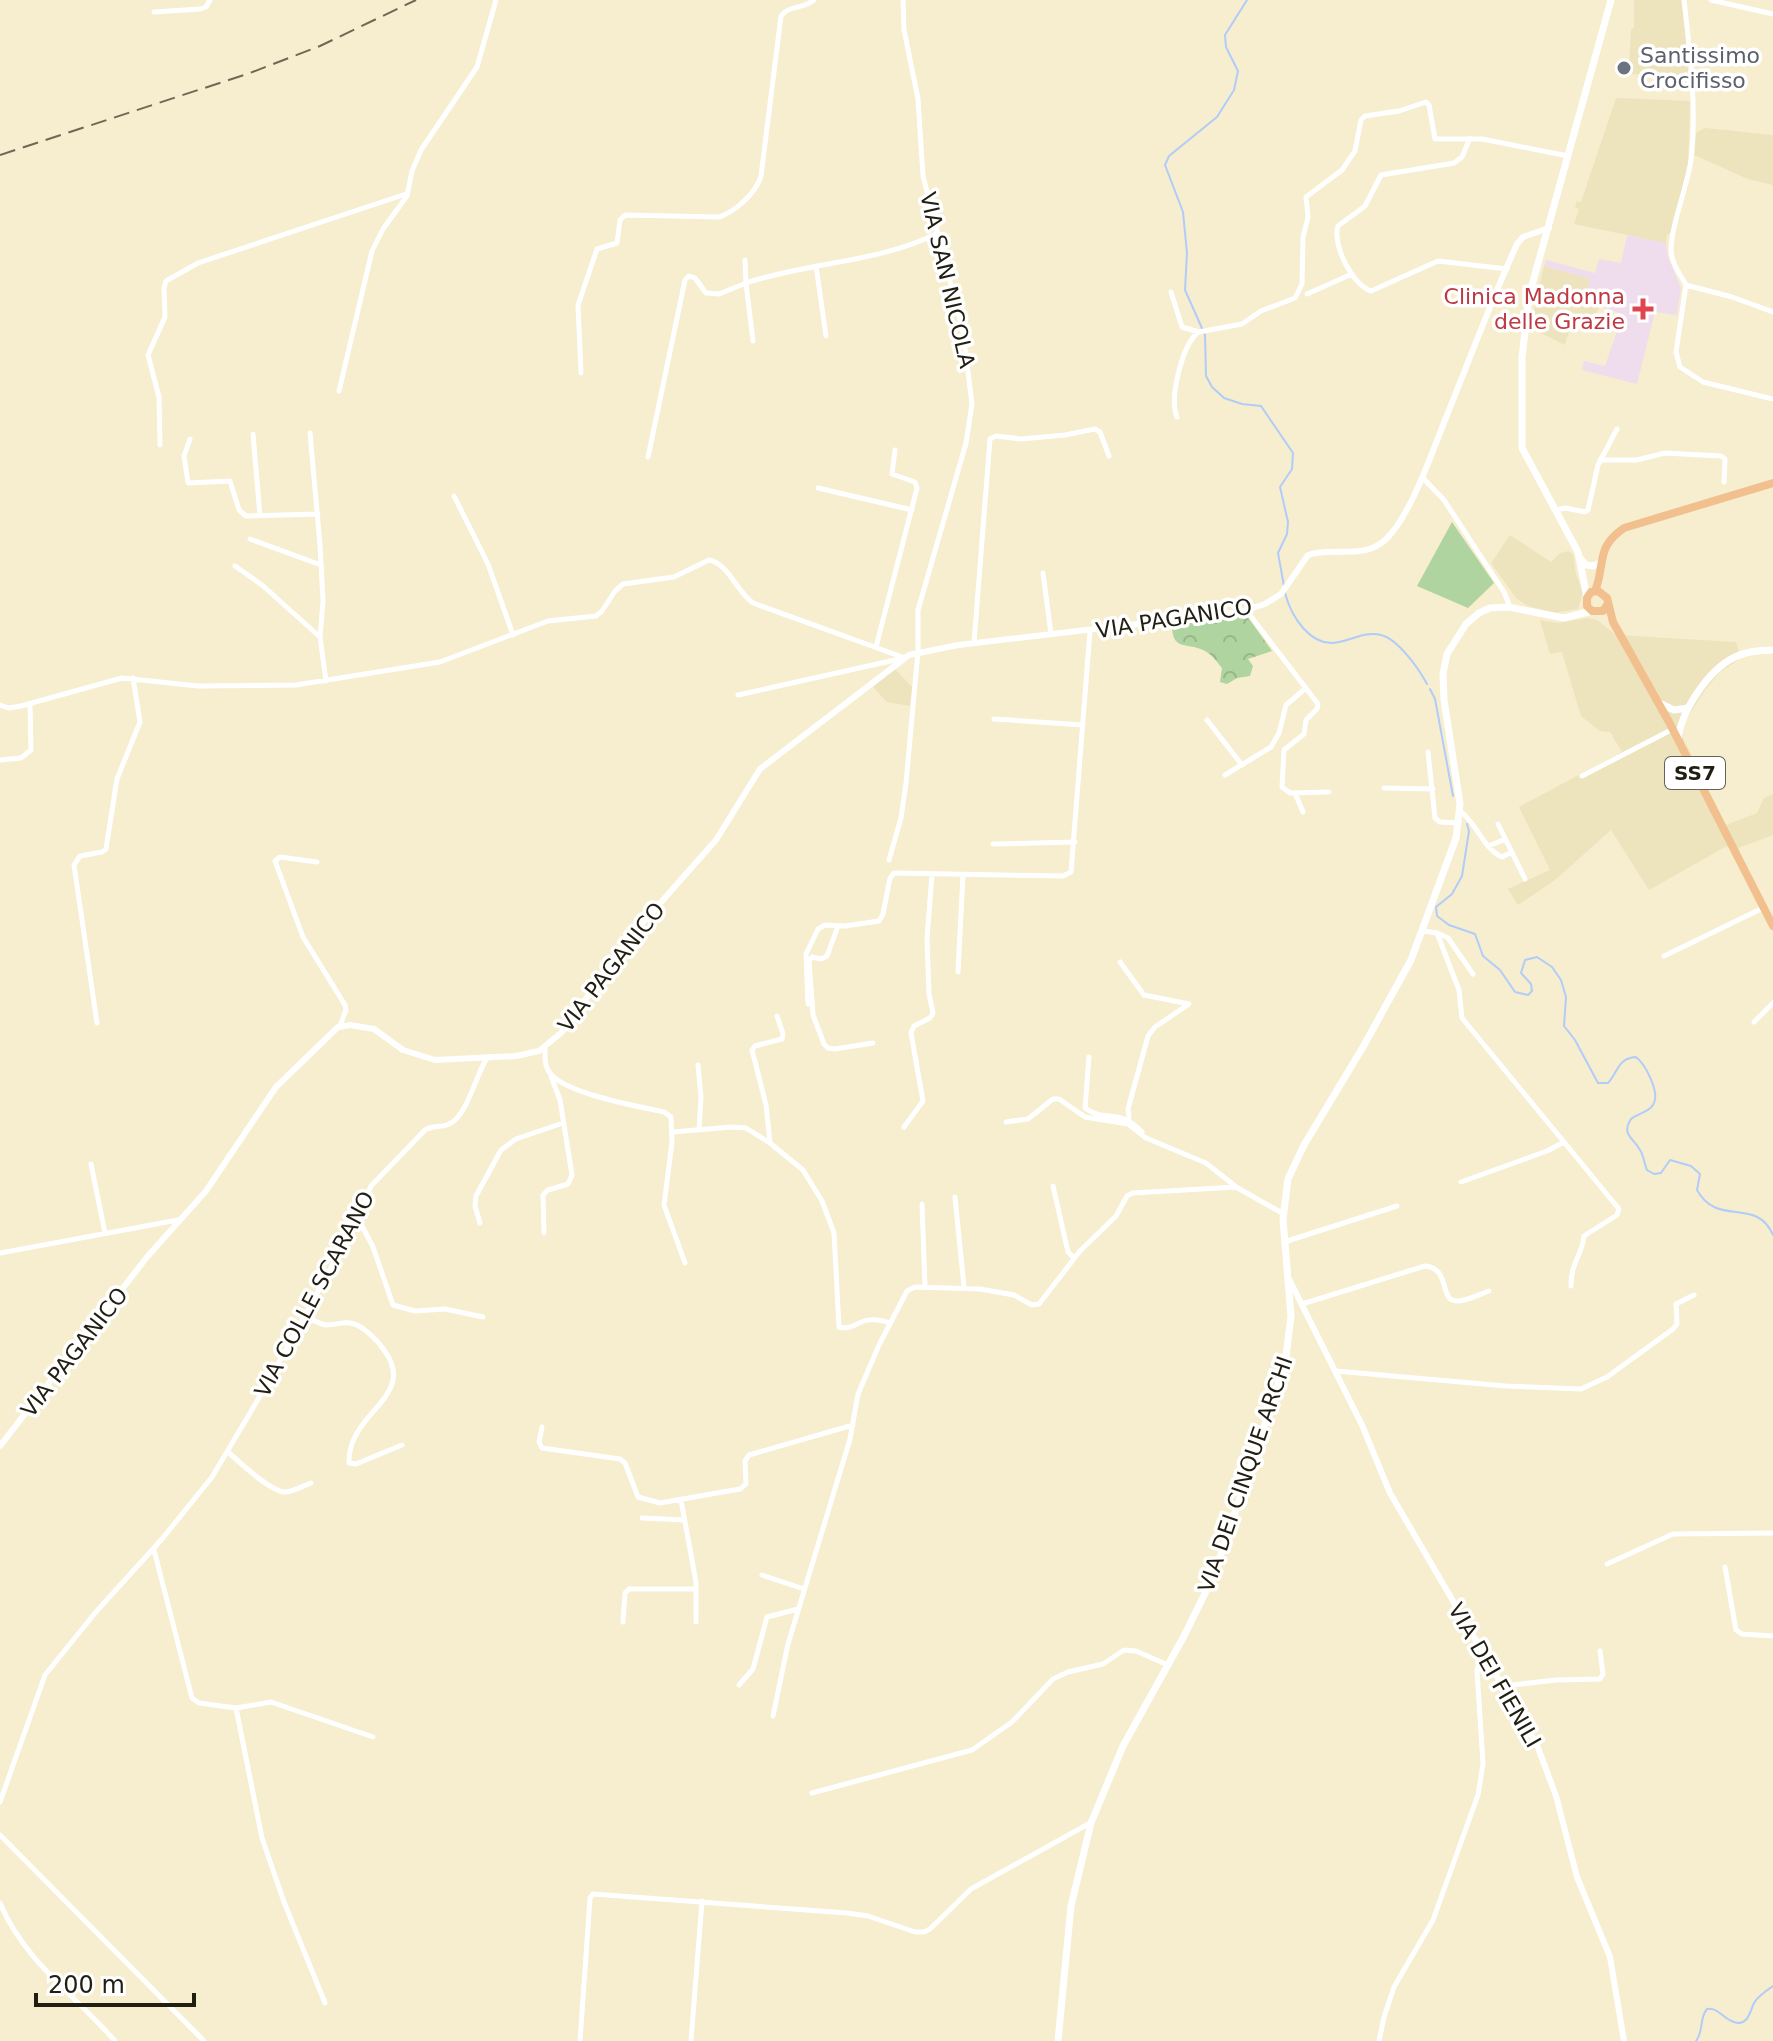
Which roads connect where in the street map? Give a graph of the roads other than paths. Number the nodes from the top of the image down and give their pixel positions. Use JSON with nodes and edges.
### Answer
{"nodes":[{"id":1,"x":210,"y":0,"type":"edge"},
{"id":2,"x":496,"y":0,"type":"edge"},
{"id":3,"x":814,"y":0,"type":"edge"},
{"id":4,"x":903,"y":0,"type":"edge"},
{"id":5,"x":1611,"y":0,"type":"edge"},
{"id":6,"x":1684,"y":0,"type":"edge"},
{"id":7,"x":1711,"y":0,"type":"edge"},
{"id":8,"x":154,"y":12,"type":"dead end"},
{"id":9,"x":1773,"y":14,"type":"edge"},
{"id":10,"x":1470,"y":138,"type":"junction"},
{"id":11,"x":1569,"y":156,"type":"junction"},
{"id":12,"x":407,"y":194,"type":"junction"},
{"id":13,"x":1549,"y":228,"type":"junction"},
{"id":14,"x":936,"y":234,"type":"junction"},
{"id":15,"x":745,"y":260,"type":"dead end"},
{"id":16,"x":816,"y":266,"type":"junction"},
{"id":17,"x":1507,"y":269,"type":"junction"},
{"id":18,"x":1352,"y":274,"type":"junction"},
{"id":19,"x":746,"y":283,"type":"junction"},
{"id":20,"x":1686,"y":285,"type":"junction"},
{"id":21,"x":1171,"y":292,"type":"dead end"},
{"id":22,"x":1307,"y":294,"type":"dead end"},
{"id":23,"x":1773,"y":312,"type":"edge"},
{"id":24,"x":1199,"y":332,"type":"junction"},
{"id":25,"x":826,"y":336,"type":"dead end"},
{"id":26,"x":753,"y":341,"type":"dead end"},
{"id":27,"x":581,"y":373,"type":"dead end"},
{"id":28,"x":339,"y":391,"type":"dead end"},
{"id":29,"x":1773,"y":399,"type":"edge"},
{"id":30,"x":1177,"y":417,"type":"dead end"},
{"id":31,"x":1617,"y":429,"type":"dead end"},
{"id":32,"x":310,"y":433,"type":"dead end"},
{"id":33,"x":253,"y":434,"type":"dead end"},
{"id":34,"x":190,"y":439,"type":"dead end"},
{"id":35,"x":160,"y":445,"type":"dead end"},
{"id":36,"x":895,"y":450,"type":"dead end"},
{"id":37,"x":1109,"y":456,"type":"dead end"},
{"id":38,"x":648,"y":457,"type":"dead end"},
{"id":39,"x":1600,"y":460,"type":"junction"},
{"id":40,"x":1422,"y":477,"type":"junction"},
{"id":41,"x":1724,"y":482,"type":"dead end"},
{"id":42,"x":1773,"y":483,"type":"edge"},
{"id":43,"x":818,"y":488,"type":"dead end"},
{"id":44,"x":454,"y":496,"type":"dead end"},
{"id":45,"x":912,"y":510,"type":"junction"},
{"id":46,"x":1555,"y":510,"type":"junction"},
{"id":47,"x":318,"y":514,"type":"junction"},
{"id":48,"x":260,"y":516,"type":"junction"},
{"id":49,"x":250,"y":539,"type":"dead end"},
{"id":50,"x":1579,"y":557,"type":"junction"},
{"id":51,"x":1600,"y":563,"type":"junction"},
{"id":52,"x":321,"y":565,"type":"junction"},
{"id":53,"x":235,"y":566,"type":"dead end"},
{"id":54,"x":1043,"y":573,"type":"dead end"},
{"id":55,"x":1600,"y":573,"type":"junction"},
{"id":56,"x":1582,"y":578,"type":"junction"},
{"id":57,"x":1595,"y":591,"type":"junction"},
{"id":58,"x":1605,"y":594,"type":"junction"},
{"id":59,"x":1586,"y":600,"type":"junction"},
{"id":60,"x":1607,"y":605,"type":"junction"},
{"id":61,"x":1511,"y":608,"type":"junction"},
{"id":62,"x":1246,"y":610,"type":"junction"},
{"id":63,"x":1596,"y":612,"type":"junction"},
{"id":64,"x":1570,"y":617,"type":"junction"},
{"id":65,"x":1613,"y":622,"type":"junction"},
{"id":66,"x":1090,"y":631,"type":"junction"},
{"id":67,"x":513,"y":635,"type":"junction"},
{"id":68,"x":1051,"y":635,"type":"junction"},
{"id":69,"x":320,"y":637,"type":"junction"},
{"id":70,"x":974,"y":643,"type":"junction"},
{"id":71,"x":876,"y":647,"type":"junction"},
{"id":72,"x":1773,"y":650,"type":"edge"},
{"id":73,"x":918,"y":651,"type":"junction"},
{"id":74,"x":905,"y":658,"type":"junction"},
{"id":75,"x":133,"y":678,"type":"junction"},
{"id":76,"x":326,"y":681,"type":"junction"},
{"id":77,"x":1306,"y":688,"type":"junction"},
{"id":78,"x":738,"y":695,"type":"dead end"},
{"id":79,"x":1659,"y":703,"type":"junction"},
{"id":80,"x":30,"y":704,"type":"junction"},
{"id":81,"x":0,"y":705,"type":"edge"},
{"id":82,"x":1688,"y":708,"type":"junction"},
{"id":83,"x":994,"y":719,"type":"dead end"},
{"id":84,"x":1207,"y":720,"type":"dead end"},
{"id":85,"x":1083,"y":725,"type":"junction"},
{"id":86,"x":1671,"y":726,"type":"junction"},
{"id":87,"x":1678,"y":740,"type":"junction"},
{"id":88,"x":1428,"y":752,"type":"dead end"},
{"id":89,"x":0,"y":760,"type":"edge"},
{"id":90,"x":1242,"y":765,"type":"junction"},
{"id":91,"x":1225,"y":775,"type":"dead end"},
{"id":92,"x":1582,"y":776,"type":"dead end"},
{"id":93,"x":1384,"y":788,"type":"dead end"},
{"id":94,"x":1433,"y":789,"type":"junction"},
{"id":95,"x":1329,"y":792,"type":"dead end"},
{"id":96,"x":1295,"y":793,"type":"junction"},
{"id":97,"x":1460,"y":811,"type":"junction"},
{"id":98,"x":1303,"y":812,"type":"dead end"},
{"id":99,"x":1459,"y":823,"type":"junction"},
{"id":100,"x":1498,"y":824,"type":"dead end"},
{"id":101,"x":1505,"y":839,"type":"junction"},
{"id":102,"x":1075,"y":842,"type":"junction"},
{"id":103,"x":993,"y":844,"type":"dead end"},
{"id":104,"x":1489,"y":846,"type":"junction"},
{"id":105,"x":1512,"y":852,"type":"junction"},
{"id":106,"x":889,"y":860,"type":"dead end"},
{"id":107,"x":317,"y":862,"type":"dead end"},
{"id":108,"x":932,"y":874,"type":"junction"},
{"id":109,"x":963,"y":875,"type":"junction"},
{"id":110,"x":1525,"y":879,"type":"dead end"},
{"id":111,"x":1764,"y":908,"type":"junction"},
{"id":112,"x":838,"y":926,"type":"junction"},
{"id":113,"x":1773,"y":926,"type":"edge"},
{"id":114,"x":1423,"y":931,"type":"junction"},
{"id":115,"x":1437,"y":933,"type":"junction"},
{"id":116,"x":1664,"y":956,"type":"dead end"},
{"id":117,"x":1120,"y":962,"type":"dead end"},
{"id":118,"x":958,"y":972,"type":"dead end"},
{"id":119,"x":1473,"y":974,"type":"dead end"},
{"id":120,"x":1773,"y":1003,"type":"edge"},
{"id":121,"x":808,"y":1004,"type":"dead end"},
{"id":122,"x":777,"y":1016,"type":"dead end"},
{"id":123,"x":1754,"y":1022,"type":"dead end"},
{"id":124,"x":97,"y":1023,"type":"dead end"},
{"id":125,"x":340,"y":1026,"type":"junction"},
{"id":126,"x":873,"y":1043,"type":"dead end"},
{"id":127,"x":545,"y":1048,"type":"junction"},
{"id":128,"x":1089,"y":1057,"type":"dead end"},
{"id":129,"x":487,"y":1058,"type":"junction"},
{"id":130,"x":698,"y":1065,"type":"dead end"},
{"id":131,"x":551,"y":1075,"type":"junction"},
{"id":132,"x":1129,"y":1118,"type":"junction"},
{"id":133,"x":1006,"y":1122,"type":"dead end"},
{"id":134,"x":563,"y":1123,"type":"junction"},
{"id":135,"x":904,"y":1127,"type":"dead end"},
{"id":136,"x":699,"y":1130,"type":"junction"},
{"id":137,"x":673,"y":1132,"type":"junction"},
{"id":138,"x":1151,"y":1141,"type":"junction"},
{"id":139,"x":1564,"y":1142,"type":"junction"},
{"id":140,"x":770,"y":1143,"type":"junction"},
{"id":141,"x":91,"y":1164,"type":"dead end"},
{"id":142,"x":1461,"y":1182,"type":"dead end"},
{"id":143,"x":1053,"y":1186,"type":"dead end"},
{"id":144,"x":1236,"y":1187,"type":"junction"},
{"id":145,"x":955,"y":1197,"type":"dead end"},
{"id":146,"x":922,"y":1204,"type":"dead end"},
{"id":147,"x":1397,"y":1206,"type":"dead end"},
{"id":148,"x":1282,"y":1213,"type":"junction"},
{"id":149,"x":358,"y":1218,"type":"junction"},
{"id":150,"x":178,"y":1220,"type":"junction"},
{"id":151,"x":480,"y":1223,"type":"dead end"},
{"id":152,"x":105,"y":1233,"type":"junction"},
{"id":153,"x":544,"y":1233,"type":"dead end"},
{"id":154,"x":1284,"y":1242,"type":"junction"},
{"id":155,"x":0,"y":1253,"type":"edge"},
{"id":156,"x":1074,"y":1258,"type":"junction"},
{"id":157,"x":685,"y":1263,"type":"dead end"},
{"id":158,"x":1287,"y":1276,"type":"junction"},
{"id":159,"x":1571,"y":1286,"type":"dead end"},
{"id":160,"x":925,"y":1287,"type":"junction"},
{"id":161,"x":964,"y":1287,"type":"junction"},
{"id":162,"x":1489,"y":1291,"type":"dead end"},
{"id":163,"x":1694,"y":1295,"type":"dead end"},
{"id":164,"x":1302,"y":1304,"type":"junction"},
{"id":165,"x":304,"y":1315,"type":"junction"},
{"id":166,"x":483,"y":1317,"type":"dead end"},
{"id":167,"x":890,"y":1323,"type":"junction"},
{"id":168,"x":1336,"y":1371,"type":"junction"},
{"id":169,"x":853,"y":1425,"type":"junction"},
{"id":170,"x":542,"y":1427,"type":"dead end"},
{"id":171,"x":402,"y":1445,"type":"dead end"},
{"id":172,"x":0,"y":1446,"type":"edge"},
{"id":173,"x":228,"y":1452,"type":"junction"},
{"id":174,"x":311,"y":1483,"type":"dead end"},
{"id":175,"x":681,"y":1500,"type":"junction"},
{"id":176,"x":642,"y":1518,"type":"dead end"},
{"id":177,"x":684,"y":1520,"type":"junction"},
{"id":178,"x":1773,"y":1533,"type":"edge"},
{"id":179,"x":153,"y":1549,"type":"junction"},
{"id":180,"x":1607,"y":1564,"type":"dead end"},
{"id":181,"x":1725,"y":1567,"type":"dead end"},
{"id":182,"x":762,"y":1575,"type":"dead end"},
{"id":183,"x":696,"y":1589,"type":"junction"},
{"id":184,"x":804,"y":1589,"type":"junction"},
{"id":185,"x":798,"y":1609,"type":"junction"},
{"id":186,"x":623,"y":1622,"type":"dead end"},
{"id":187,"x":696,"y":1622,"type":"dead end"},
{"id":188,"x":1773,"y":1636,"type":"edge"},
{"id":189,"x":1482,"y":1651,"type":"junction"},
{"id":190,"x":1600,"y":1651,"type":"dead end"},
{"id":191,"x":1168,"y":1665,"type":"junction"},
{"id":192,"x":739,"y":1685,"type":"dead end"},
{"id":193,"x":1503,"y":1686,"type":"junction"},
{"id":194,"x":236,"y":1708,"type":"junction"},
{"id":195,"x":773,"y":1716,"type":"dead end"},
{"id":196,"x":373,"y":1737,"type":"dead end"},
{"id":197,"x":812,"y":1793,"type":"dead end"},
{"id":198,"x":0,"y":1802,"type":"edge"},
{"id":199,"x":1091,"y":1823,"type":"junction"},
{"id":200,"x":0,"y":1835,"type":"edge"},
{"id":201,"x":702,"y":1901,"type":"junction"},
{"id":202,"x":0,"y":1903,"type":"edge"},
{"id":203,"x":325,"y":2003,"type":"dead end"},
{"id":204,"x":115,"y":2041,"type":"edge"},
{"id":205,"x":204,"y":2041,"type":"edge"},
{"id":206,"x":580,"y":2041,"type":"edge"},
{"id":207,"x":691,"y":2041,"type":"edge"},
{"id":208,"x":1058,"y":2041,"type":"edge"},
{"id":209,"x":1379,"y":2041,"type":"edge"},
{"id":210,"x":1624,"y":2041,"type":"edge"}],
"edges":[{"from":1,"to":8,"type":"street"},
{"from":2,"to":12,"type":"street"},
{"from":3,"to":27,"type":"street"},
{"from":4,"to":14,"type":"street","name":"VIA SAN NICOLA"},
{"from":5,"to":11,"type":"main road"},
{"from":6,"to":20,"type":"street"},
{"from":7,"to":9,"type":"street"},
{"from":10,"to":11,"type":"street"},
{"from":10,"to":18,"type":"street"},
{"from":10,"to":24,"type":"street"},
{"from":11,"to":13,"type":"main road"},
{"from":12,"to":28,"type":"street"},
{"from":12,"to":35,"type":"street"},
{"from":13,"to":17,"type":"street","name":"VIA PAGANICO"},
{"from":13,"to":46,"type":"main road"},
{"from":14,"to":16,"type":"street"},
{"from":14,"to":73,"type":"street","name":"VIA SAN NICOLA"},
{"from":15,"to":19,"type":"street"},
{"from":16,"to":19,"type":"street"},
{"from":16,"to":25,"type":"street"},
{"from":17,"to":18,"type":"street"},
{"from":17,"to":40,"type":"street","name":"VIA PAGANICO"},
{"from":18,"to":22,"type":"street"},
{"from":19,"to":26,"type":"street"},
{"from":19,"to":38,"type":"street"},
{"from":20,"to":23,"type":"street"},
{"from":20,"to":29,"type":"street"},
{"from":21,"to":24,"type":"street"},
{"from":24,"to":30,"type":"street"},
{"from":31,"to":39,"type":"street"},
{"from":32,"to":47,"type":"street"},
{"from":33,"to":48,"type":"street"},
{"from":34,"to":48,"type":"street"},
{"from":36,"to":45,"type":"street"},
{"from":37,"to":70,"type":"street"},
{"from":39,"to":41,"type":"street"},
{"from":39,"to":46,"type":"street"},
{"from":40,"to":61,"type":"street"},
{"from":40,"to":62,"type":"street","name":"VIA PAGANICO"},
{"from":42,"to":51,"type":"main road"},
{"from":43,"to":45,"type":"street"},
{"from":44,"to":67,"type":"street"},
{"from":45,"to":71,"type":"street"},
{"from":46,"to":50,"type":"main road"},
{"from":47,"to":48,"type":"street"},
{"from":47,"to":52,"type":"street"},
{"from":49,"to":52,"type":"street"},
{"from":50,"to":51,"type":"main road"},
{"from":50,"to":56,"type":"main road"},
{"from":51,"to":55,"type":"main road","number":"SS7"},
{"from":52,"to":69,"type":"street"},
{"from":53,"to":69,"type":"street"},
{"from":54,"to":68,"type":"street"},
{"from":55,"to":57,"type":"main road","number":"SS7"},
{"from":55,"to":58,"type":"main road","number":"SS7"},
{"from":56,"to":57,"type":"main road"},
{"from":56,"to":59,"type":"main road"},
{"from":57,"to":58,"type":"main road"},
{"from":57,"to":59,"type":"main road"},
{"from":58,"to":60,"type":"main road","number":"SS7"},
{"from":59,"to":63,"type":"main road","number":"SS7"},
{"from":59,"to":64,"type":"main road"},
{"from":60,"to":63,"type":"main road"},
{"from":60,"to":65,"type":"main road","number":"SS7"},
{"from":61,"to":64,"type":"main road","name":"VIA DEI CINQUE ARCHI"},
{"from":61,"to":97,"type":"main road","name":"VIA DEI CINQUE ARCHI"},
{"from":62,"to":66,"type":"street","name":"VIA PAGANICO"},
{"from":62,"to":77,"type":"street"},
{"from":63,"to":64,"type":"main road"},
{"from":63,"to":65,"type":"main road","number":"SS7"},
{"from":65,"to":79,"type":"main road","number":"SS7"},
{"from":66,"to":68,"type":"street","name":"VIA PAGANICO"},
{"from":66,"to":85,"type":"street"},
{"from":67,"to":71,"type":"street"},
{"from":67,"to":76,"type":"street"},
{"from":68,"to":70,"type":"street","name":"VIA PAGANICO"},
{"from":69,"to":76,"type":"street"},
{"from":70,"to":73,"type":"street","name":"VIA PAGANICO"},
{"from":71,"to":74,"type":"street"},
{"from":72,"to":82,"type":"main road"},
{"from":73,"to":74,"type":"street","name":"VIA PAGANICO"},
{"from":73,"to":106,"type":"street"},
{"from":74,"to":78,"type":"street","name":"VIA PAGANICO"},
{"from":74,"to":127,"type":"street","name":"VIA PAGANICO"},
{"from":75,"to":76,"type":"street"},
{"from":75,"to":80,"type":"street"},
{"from":75,"to":124,"type":"street"},
{"from":77,"to":90,"type":"street"},
{"from":77,"to":96,"type":"street"},
{"from":79,"to":82,"type":"main road"},
{"from":79,"to":86,"type":"main road","number":"SS7"},
{"from":80,"to":81,"type":"street"},
{"from":80,"to":89,"type":"street"},
{"from":82,"to":86,"type":"main road"},
{"from":82,"to":87,"type":"main road"},
{"from":83,"to":85,"type":"street"},
{"from":84,"to":90,"type":"street"},
{"from":85,"to":102,"type":"street"},
{"from":86,"to":87,"type":"main road","number":"SS7"},
{"from":86,"to":92,"type":"street"},
{"from":87,"to":111,"type":"main road","number":"SS7"},
{"from":88,"to":94,"type":"street"},
{"from":90,"to":91,"type":"street"},
{"from":93,"to":94,"type":"street"},
{"from":94,"to":99,"type":"street"},
{"from":95,"to":96,"type":"street"},
{"from":96,"to":98,"type":"street"},
{"from":97,"to":99,"type":"main road","name":"VIA DEI CINQUE ARCHI"},
{"from":97,"to":104,"type":"street"},
{"from":99,"to":114,"type":"main road","name":"VIA DEI CINQUE ARCHI"},
{"from":100,"to":101,"type":"street"},
{"from":101,"to":104,"type":"street"},
{"from":101,"to":105,"type":"street"},
{"from":102,"to":103,"type":"street"},
{"from":102,"to":109,"type":"street"},
{"from":104,"to":105,"type":"street"},
{"from":105,"to":110,"type":"street"},
{"from":107,"to":125,"type":"street"},
{"from":108,"to":109,"type":"street"},
{"from":108,"to":112,"type":"street"},
{"from":108,"to":135,"type":"street"},
{"from":109,"to":118,"type":"street"},
{"from":111,"to":113,"type":"main road","number":"SS7"},
{"from":111,"to":116,"type":"street"},
{"from":112,"to":121,"type":"street"},
{"from":112,"to":126,"type":"street"},
{"from":114,"to":115,"type":"street"},
{"from":114,"to":148,"type":"main road","name":"VIA DEI CINQUE ARCHI"},
{"from":115,"to":119,"type":"street"},
{"from":115,"to":139,"type":"street"},
{"from":117,"to":132,"type":"street"},
{"from":120,"to":123,"type":"street"},
{"from":122,"to":140,"type":"street"},
{"from":125,"to":129,"type":"street","name":"VIA PAGANICO"},
{"from":125,"to":150,"type":"street","name":"VIA PAGANICO"},
{"from":127,"to":129,"type":"street","name":"VIA PAGANICO"},
{"from":127,"to":131,"type":"street"},
{"from":128,"to":132,"type":"street"},
{"from":129,"to":149,"type":"street","name":"VIA COLLE SCARANO"},
{"from":130,"to":136,"type":"street"},
{"from":131,"to":134,"type":"street"},
{"from":131,"to":137,"type":"street"},
{"from":132,"to":138,"type":"street"},
{"from":133,"to":138,"type":"street"},
{"from":134,"to":151,"type":"street"},
{"from":134,"to":153,"type":"street"},
{"from":136,"to":137,"type":"street"},
{"from":136,"to":140,"type":"street"},
{"from":137,"to":157,"type":"street"},
{"from":138,"to":144,"type":"street"},
{"from":139,"to":142,"type":"street"},
{"from":139,"to":159,"type":"street"},
{"from":140,"to":167,"type":"street"},
{"from":141,"to":152,"type":"street"},
{"from":143,"to":156,"type":"street"},
{"from":144,"to":148,"type":"street"},
{"from":144,"to":156,"type":"street"},
{"from":145,"to":161,"type":"street"},
{"from":146,"to":160,"type":"street"},
{"from":147,"to":154,"type":"street"},
{"from":148,"to":154,"type":"main road","name":"VIA DEI CINQUE ARCHI"},
{"from":149,"to":165,"type":"street","name":"VIA COLLE SCARANO"},
{"from":149,"to":166,"type":"street"},
{"from":150,"to":152,"type":"street"},
{"from":150,"to":172,"type":"street","name":"VIA PAGANICO"},
{"from":152,"to":155,"type":"street"},
{"from":154,"to":158,"type":"main road","name":"VIA DEI CINQUE ARCHI"},
{"from":156,"to":161,"type":"street"},
{"from":158,"to":164,"type":"street","name":"VIA DEI FIENILI"},
{"from":158,"to":191,"type":"main road","name":"VIA DEI CINQUE ARCHI"},
{"from":160,"to":161,"type":"street"},
{"from":160,"to":167,"type":"street"},
{"from":162,"to":164,"type":"street"},
{"from":163,"to":168,"type":"street"},
{"from":164,"to":168,"type":"street","name":"VIA DEI FIENILI"},
{"from":165,"to":171,"type":"street"},
{"from":165,"to":173,"type":"street","name":"VIA COLLE SCARANO"},
{"from":167,"to":169,"type":"street"},
{"from":168,"to":189,"type":"street","name":"VIA DEI FIENILI"},
{"from":169,"to":175,"type":"street"},
{"from":169,"to":184,"type":"street"},
{"from":170,"to":175,"type":"street"},
{"from":173,"to":174,"type":"street"},
{"from":173,"to":179,"type":"street","name":"VIA COLLE SCARANO"},
{"from":175,"to":177,"type":"street"},
{"from":176,"to":177,"type":"street"},
{"from":177,"to":183,"type":"street"},
{"from":178,"to":180,"type":"street"},
{"from":179,"to":194,"type":"street"},
{"from":179,"to":198,"type":"street","name":"VIA COLLE SCARANO"},
{"from":181,"to":188,"type":"street"},
{"from":182,"to":184,"type":"street"},
{"from":183,"to":186,"type":"street"},
{"from":183,"to":187,"type":"street"},
{"from":184,"to":185,"type":"street"},
{"from":185,"to":192,"type":"street"},
{"from":185,"to":195,"type":"street"},
{"from":189,"to":193,"type":"street","name":"VIA DEI FIENILI"},
{"from":189,"to":209,"type":"street"},
{"from":190,"to":193,"type":"street"},
{"from":191,"to":197,"type":"street"},
{"from":191,"to":199,"type":"main road","name":"VIA DEI CINQUE ARCHI"},
{"from":193,"to":210,"type":"street","name":"VIA DEI FIENILI"},
{"from":194,"to":196,"type":"street"},
{"from":194,"to":203,"type":"street"},
{"from":199,"to":201,"type":"street"},
{"from":199,"to":208,"type":"main road","name":"VIA DEI CINQUE ARCHI"},
{"from":200,"to":205,"type":"street"},
{"from":201,"to":206,"type":"street"},
{"from":201,"to":207,"type":"street"},
{"from":202,"to":204,"type":"street"}]}
